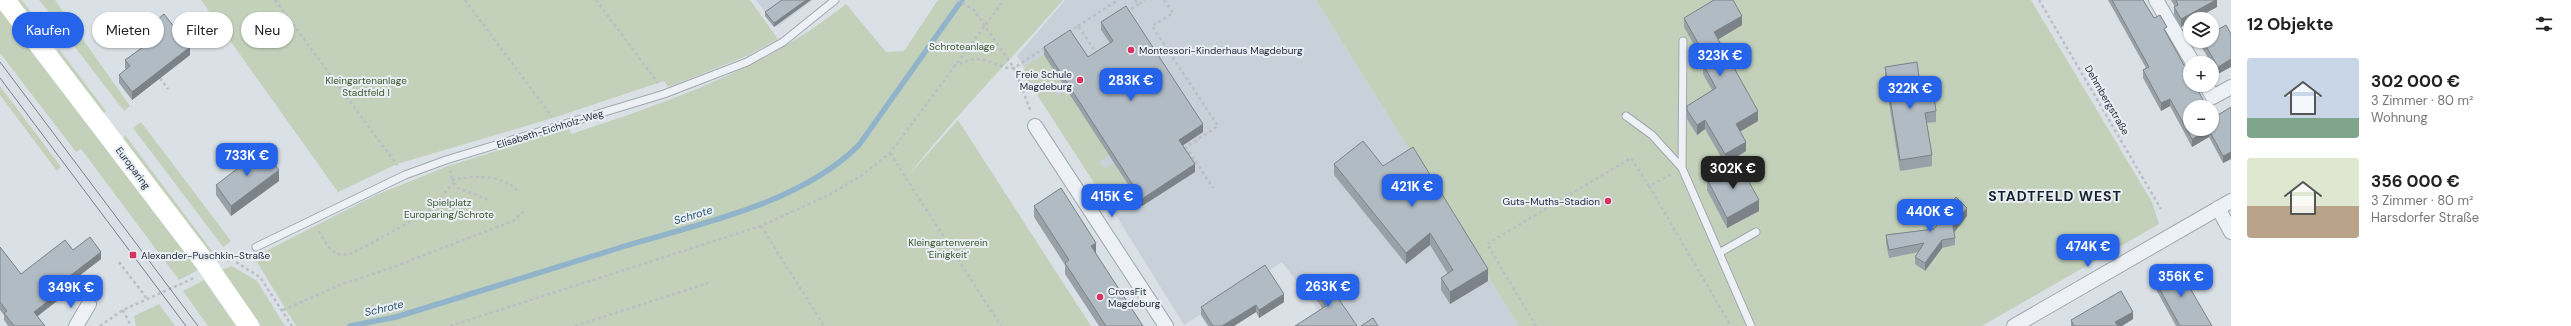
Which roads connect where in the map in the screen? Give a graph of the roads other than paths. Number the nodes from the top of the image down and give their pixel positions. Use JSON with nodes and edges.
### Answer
{"nodes":[{"id":1,"x":835,"y":0,"type":"edge"},
{"id":2,"x":2156,"y":0,"type":"edge"},
{"id":3,"x":7,"y":4,"type":"edge"},
{"id":4,"x":1683,"y":41,"type":"dead end"},
{"id":5,"x":2189,"y":56,"type":"edge"},
{"id":6,"x":2231,"y":87,"type":"edge"},
{"id":7,"x":2210,"y":92,"type":"edge"},
{"id":8,"x":1626,"y":116,"type":"dead end"},
{"id":9,"x":1035,"y":126,"type":"road end"},
{"id":10,"x":1682,"y":168,"type":"junction"},
{"id":11,"x":2231,"y":201,"type":"edge"},
{"id":12,"x":2218,"y":208,"type":"junction"},
{"id":13,"x":1756,"y":232,"type":"dead end"},
{"id":14,"x":2231,"y":232,"type":"edge"},
{"id":15,"x":256,"y":247,"type":"road end"},
{"id":16,"x":1719,"y":253,"type":"junction"},
{"id":17,"x":89,"y":304,"type":"dead end"},
{"id":18,"x":76,"y":326,"type":"edge"},
{"id":19,"x":249,"y":326,"type":"edge"},
{"id":20,"x":1166,"y":326,"type":"edge"},
{"id":21,"x":1751,"y":326,"type":"edge"},
{"id":22,"x":2014,"y":326,"type":"edge"}],
"edges":[{"from":1,"to":15,"type":"lane","name":"Elisabeth-Eichholz-Weg"},
{"from":2,"to":5,"type":"street"},
{"from":3,"to":19,"type":"main road","name":"Europaring"},
{"from":4,"to":10,"type":"lane"},
{"from":6,"to":7,"type":"street"},
{"from":8,"to":10,"type":"lane"},
{"from":9,"to":20,"type":"street"},
{"from":10,"to":16,"type":"lane"},
{"from":11,"to":12,"type":"street"},
{"from":12,"to":14,"type":"street"},
{"from":12,"to":22,"type":"street"},
{"from":13,"to":16,"type":"lane"},
{"from":16,"to":21,"type":"lane"},
{"from":17,"to":18,"type":"street"}]}
